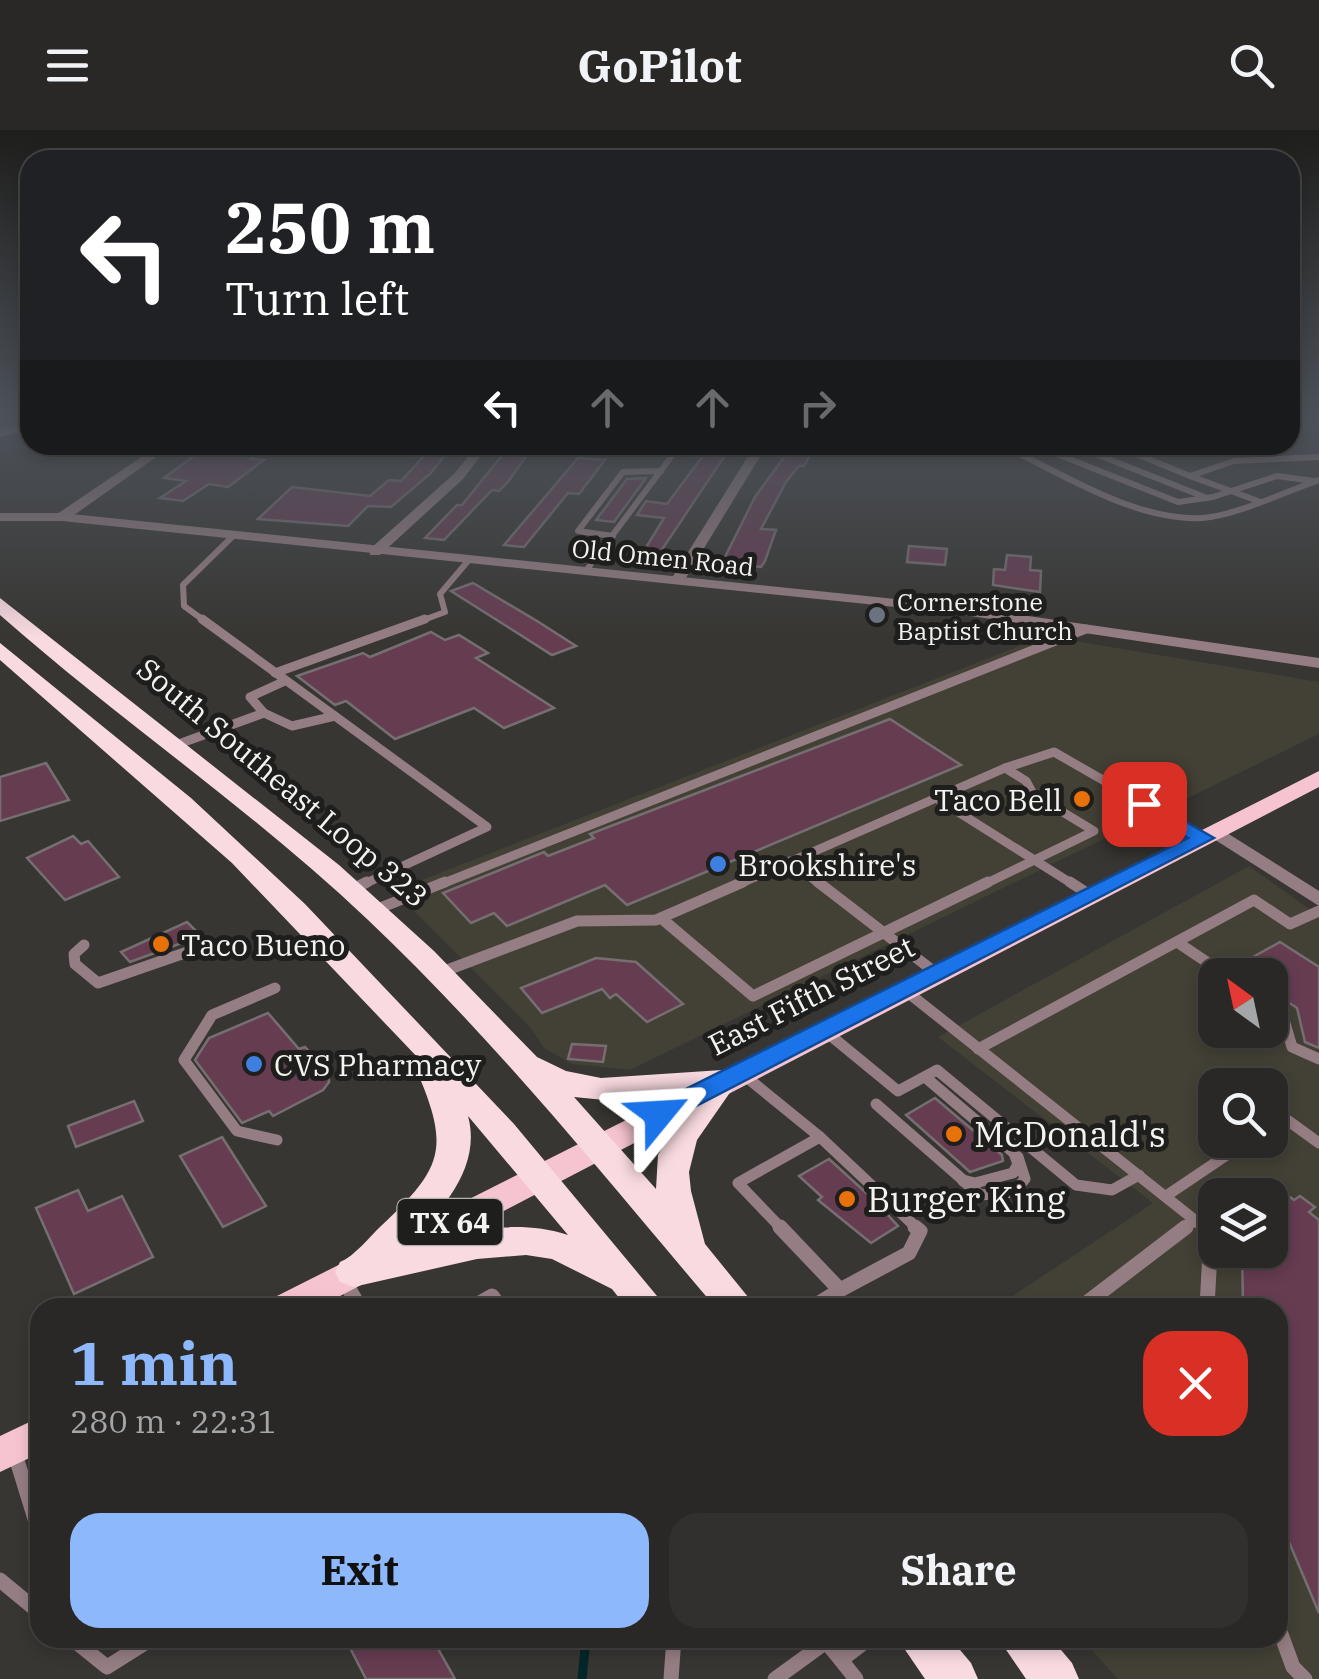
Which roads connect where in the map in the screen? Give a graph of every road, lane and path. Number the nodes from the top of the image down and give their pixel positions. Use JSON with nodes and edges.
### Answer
{"nodes":[{"id":1,"x":98,"y":492,"type":"edge"},
{"id":2,"x":440,"y":492,"type":"edge"},
{"id":3,"x":608,"y":492,"type":"edge"},
{"id":4,"x":645,"y":492,"type":"edge"},
{"id":5,"x":732,"y":492,"type":"edge"},
{"id":6,"x":1110,"y":492,"type":"edge"},
{"id":7,"x":1153,"y":492,"type":"edge"},
{"id":8,"x":1193,"y":492,"type":"edge"},
{"id":9,"x":1223,"y":492,"type":"edge"},
{"id":10,"x":1235,"y":492,"type":"edge"},
{"id":11,"x":1284,"y":492,"type":"edge"},
{"id":12,"x":1207,"y":498,"type":"junction"},
{"id":13,"x":1258,"y":501,"type":"junction"},
{"id":14,"x":0,"y":517,"type":"edge"},
{"id":15,"x":62,"y":517,"type":"junction"},
{"id":16,"x":233,"y":536,"type":"junction"},
{"id":17,"x":612,"y":536,"type":"junction"},
{"id":18,"x":376,"y":552,"type":"junction"},
{"id":19,"x":468,"y":560,"type":"junction"},
{"id":20,"x":585,"y":572,"type":"junction"},
{"id":21,"x":677,"y":581,"type":"junction"},
{"id":22,"x":0,"y":604,"type":"edge"},
{"id":23,"x":1086,"y":629,"type":"junction"},
{"id":24,"x":0,"y":648,"type":"edge"},
{"id":25,"x":1319,"y":664,"type":"edge"},
{"id":26,"x":275,"y":673,"type":"junction"},
{"id":27,"x":285,"y":680,"type":"junction"},
{"id":28,"x":264,"y":713,"type":"junction"},
{"id":29,"x":138,"y":714,"type":"junction"},
{"id":30,"x":334,"y":716,"type":"junction"},
{"id":31,"x":95,"y":730,"type":"junction"},
{"id":32,"x":176,"y":745,"type":"junction"},
{"id":33,"x":1005,"y":768,"type":"junction"},
{"id":34,"x":1319,"y":778,"type":"edge"},
{"id":35,"x":936,"y":798,"type":"junction"},
{"id":36,"x":1210,"y":835,"type":"junction"},
{"id":37,"x":1034,"y":860,"type":"junction"},
{"id":38,"x":790,"y":861,"type":"junction"},
{"id":39,"x":352,"y":890,"type":"junction"},
{"id":40,"x":1090,"y":896,"type":"junction"},
{"id":41,"x":1319,"y":900,"type":"edge"},
{"id":42,"x":374,"y":910,"type":"junction"},
{"id":43,"x":1319,"y":911,"type":"edge"},
{"id":44,"x":662,"y":918,"type":"junction"},
{"id":45,"x":884,"y":933,"type":"junction"},
{"id":46,"x":1177,"y":942,"type":"junction"},
{"id":47,"x":84,"y":945,"type":"dead end"},
{"id":48,"x":199,"y":948,"type":"dead end"},
{"id":49,"x":1201,"y":958,"type":"edge"},
{"id":50,"x":439,"y":973,"type":"junction"},
{"id":51,"x":937,"y":974,"type":"junction"},
{"id":52,"x":275,"y":988,"type":"dead end"},
{"id":53,"x":904,"y":990,"type":"junction"},
{"id":54,"x":824,"y":1030,"type":"junction"},
{"id":55,"x":1288,"y":1033,"type":"edge"},
{"id":56,"x":422,"y":1045,"type":"junction"},
{"id":57,"x":978,"y":1050,"type":"junction"},
{"id":58,"x":511,"y":1051,"type":"junction"},
{"id":59,"x":1319,"y":1059,"type":"edge"},
{"id":60,"x":731,"y":1077,"type":"junction"},
{"id":61,"x":925,"y":1077,"type":"junction"},
{"id":62,"x":876,"y":1104,"type":"dead end"},
{"id":63,"x":1288,"y":1121,"type":"edge"},
{"id":64,"x":820,"y":1137,"type":"junction"},
{"id":65,"x":278,"y":1140,"type":"dead end"},
{"id":66,"x":1319,"y":1143,"type":"edge"},
{"id":67,"x":596,"y":1146,"type":"junction"},
{"id":68,"x":1222,"y":1158,"type":"edge"},
{"id":69,"x":1139,"y":1174,"type":"junction"},
{"id":70,"x":538,"y":1177,"type":"junction"},
{"id":71,"x":1166,"y":1196,"type":"junction"},
{"id":72,"x":1195,"y":1220,"type":"junction"},
{"id":73,"x":697,"y":1260,"type":"junction"},
{"id":74,"x":354,"y":1281,"type":"edge"},
{"id":75,"x":840,"y":1290,"type":"junction"},
{"id":76,"x":639,"y":1296,"type":"edge"},
{"id":77,"x":311,"y":1298,"type":"edge"},
{"id":78,"x":730,"y":1298,"type":"edge"},
{"id":79,"x":827,"y":1298,"type":"edge"},
{"id":80,"x":1093,"y":1298,"type":"edge"},
{"id":81,"x":1208,"y":1298,"type":"edge"},
{"id":82,"x":18,"y":1446,"type":"edge"},
{"id":83,"x":30,"y":1495,"type":"edge"},
{"id":84,"x":0,"y":1580,"type":"edge"},
{"id":85,"x":30,"y":1604,"type":"edge"},
{"id":86,"x":84,"y":1648,"type":"edge"},
{"id":87,"x":137,"y":1648,"type":"edge"},
{"id":88,"x":673,"y":1648,"type":"edge"},
{"id":89,"x":818,"y":1648,"type":"edge"},
{"id":90,"x":831,"y":1648,"type":"edge"},
{"id":91,"x":857,"y":1648,"type":"edge"},
{"id":92,"x":929,"y":1648,"type":"edge"},
{"id":93,"x":1029,"y":1648,"type":"edge"},
{"id":94,"x":1286,"y":1648,"type":"edge"},
{"id":95,"x":841,"y":1660,"type":"junction"},
{"id":96,"x":670,"y":1679,"type":"edge"},
{"id":97,"x":775,"y":1679,"type":"edge"},
{"id":98,"x":856,"y":1679,"type":"edge"},
{"id":99,"x":955,"y":1679,"type":"edge"},
{"id":100,"x":1056,"y":1679,"type":"edge"},
{"id":101,"x":1305,"y":1679,"type":"edge"}],
"edges":[{"from":1,"to":15,"type":"street"},
{"from":2,"to":18,"type":"street"},
{"from":3,"to":17,"type":"lane"},
{"from":4,"to":17,"type":"lane"},
{"from":5,"to":21,"type":"street"},
{"from":6,"to":13,"type":"lane"},
{"from":7,"to":12,"type":"lane"},
{"from":8,"to":12,"type":"lane"},
{"from":9,"to":12,"type":"lane"},
{"from":10,"to":13,"type":"lane"},
{"from":11,"to":13,"type":"lane"},
{"from":14,"to":15,"type":"street","name":"Old Omen Road"},
{"from":15,"to":16,"type":"street","name":"Old Omen Road"},
{"from":16,"to":18,"type":"street","name":"Old Omen Road"},
{"from":16,"to":26,"type":"lane"},
{"from":17,"to":20,"type":"lane"},
{"from":18,"to":19,"type":"street","name":"Old Omen Road"},
{"from":19,"to":20,"type":"street","name":"Old Omen Road"},
{"from":19,"to":26,"type":"lane"},
{"from":20,"to":21,"type":"street","name":"Old Omen Road"},
{"from":21,"to":23,"type":"street","name":"Old Omen Road"},
{"from":22,"to":29,"type":"highway","name":"South Southeast Loop 323"},
{"from":23,"to":25,"type":"street","name":"Old Omen Road"},
{"from":23,"to":42,"type":"lane"},
{"from":24,"to":31,"type":"highway"},
{"from":26,"to":27,"type":"lane"},
{"from":27,"to":28,"type":"lane"},
{"from":27,"to":30,"type":"lane"},
{"from":28,"to":30,"type":"lane"},
{"from":28,"to":32,"type":"lane"},
{"from":29,"to":31,"type":"highway"},
{"from":29,"to":32,"type":"highway","name":"South Southeast Loop 323"},
{"from":30,"to":39,"type":"lane"},
{"from":31,"to":56,"type":"highway"},
{"from":32,"to":39,"type":"highway","name":"South Southeast Loop 323"},
{"from":33,"to":35,"type":"lane"},
{"from":33,"to":36,"type":"lane"},
{"from":33,"to":37,"type":"lane"},
{"from":34,"to":36,"type":"main road","name":"East Fifth Street","number":"TX 64"},
{"from":35,"to":37,"type":"lane"},
{"from":35,"to":38,"type":"lane"},
{"from":36,"to":40,"type":"main road","name":"East Fifth Street","number":"TX 64"},
{"from":36,"to":41,"type":"street"},
{"from":37,"to":40,"type":"lane"},
{"from":37,"to":45,"type":"lane"},
{"from":38,"to":44,"type":"lane"},
{"from":38,"to":45,"type":"lane"},
{"from":39,"to":42,"type":"highway","name":"South Southeast Loop 323"},
{"from":40,"to":51,"type":"main road","name":"East Fifth Street","number":"TX 64"},
{"from":42,"to":50,"type":"highway","name":"South Southeast Loop 323"},
{"from":43,"to":46,"type":"lane"},
{"from":44,"to":45,"type":"lane"},
{"from":44,"to":50,"type":"lane"},
{"from":45,"to":51,"type":"lane"},
{"from":46,"to":49,"type":"lane"},
{"from":46,"to":57,"type":"lane"},
{"from":47,"to":48,"type":"lane"},
{"from":50,"to":58,"type":"highway","name":"South Southeast Loop 323"},
{"from":51,"to":53,"type":"main road","name":"East Fifth Street","number":"TX 64"},
{"from":52,"to":65,"type":"lane"},
{"from":53,"to":54,"type":"main road","name":"East Fifth Street","number":"TX 64"},
{"from":53,"to":57,"type":"lane"},
{"from":54,"to":60,"type":"main road","name":"East Fifth Street","number":"TX 64"},
{"from":54,"to":61,"type":"lane"},
{"from":55,"to":59,"type":"lane"},
{"from":56,"to":70,"type":"highway"},
{"from":56,"to":74,"type":"highway"},
{"from":57,"to":69,"type":"lane"},
{"from":58,"to":60,"type":"highway"},
{"from":58,"to":67,"type":"highway","name":"South Southeast Loop 323"},
{"from":60,"to":64,"type":"lane"},
{"from":60,"to":67,"type":"main road","name":"East Fifth Street","number":"TX 64"},
{"from":60,"to":73,"type":"highway"},
{"from":61,"to":62,"type":"lane"},
{"from":61,"to":69,"type":"lane"},
{"from":63,"to":66,"type":"lane"},
{"from":64,"to":75,"type":"lane"},
{"from":64,"to":75,"type":"lane"},
{"from":67,"to":70,"type":"main road","name":"East Fifth Street","number":"TX 64"},
{"from":67,"to":73,"type":"highway","name":"South Southeast Loop 323"},
{"from":68,"to":71,"type":"lane"},
{"from":69,"to":71,"type":"lane"},
{"from":70,"to":74,"type":"main road","name":"East Fifth Street","number":"TX 64"},
{"from":70,"to":76,"type":"highway"},
{"from":71,"to":72,"type":"lane"},
{"from":72,"to":80,"type":"lane"},
{"from":72,"to":81,"type":"lane"},
{"from":73,"to":78,"type":"highway","name":"South Southeast Loop 323"},
{"from":74,"to":76,"type":"highway"},
{"from":74,"to":77,"type":"main road","name":"East Fifth Street","number":"TX 64"},
{"from":75,"to":79,"type":"lane"},
{"from":82,"to":83,"type":"lane"},
{"from":84,"to":85,"type":"lane"},
{"from":86,"to":87,"type":"lane"},
{"from":88,"to":96,"type":"lane"},
{"from":89,"to":97,"type":"lane"},
{"from":90,"to":95,"type":"lane"},
{"from":91,"to":95,"type":"lane"},
{"from":92,"to":99,"type":"highway"},
{"from":93,"to":100,"type":"highway"},
{"from":94,"to":101,"type":"lane"},
{"from":95,"to":98,"type":"lane"}]}
